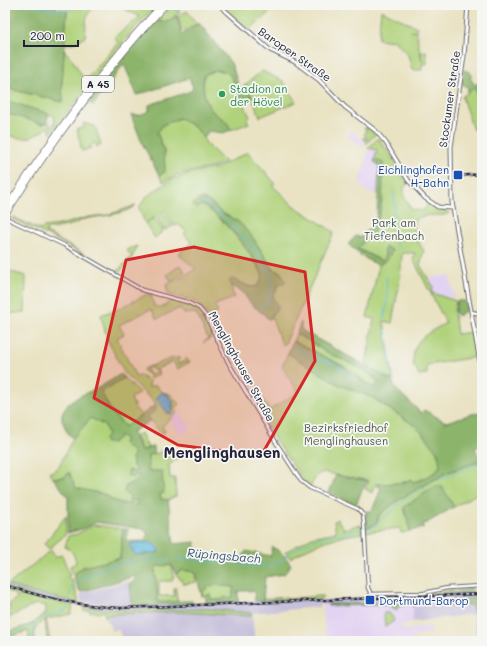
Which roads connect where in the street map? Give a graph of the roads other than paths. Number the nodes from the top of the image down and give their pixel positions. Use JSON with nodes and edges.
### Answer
{"nodes":[{"id":1,"x":161,"y":5,"type":"edge"},
{"id":2,"x":166,"y":5,"type":"edge"},
{"id":3,"x":219,"y":5,"type":"edge"},
{"id":4,"x":468,"y":5,"type":"edge"},
{"id":5,"x":22,"y":182,"type":"junction"},
{"id":6,"x":5,"y":203,"type":"edge"},
{"id":7,"x":452,"y":208,"type":"junction"},
{"id":8,"x":6,"y":214,"type":"edge"},
{"id":9,"x":470,"y":312,"type":"junction"},
{"id":10,"x":482,"y":314,"type":"edge"},
{"id":11,"x":482,"y":374,"type":"edge"},
{"id":12,"x":482,"y":586,"type":"edge"}],
"edges":[{"from":1,"to":5,"type":"highway","number":"A 45"},
{"from":2,"to":8,"type":"highway","number":"A 45"},
{"from":3,"to":7,"type":"main road","name":"Baroper Straße"},
{"from":4,"to":7,"type":"main road","name":"Stockumer Straße"},
{"from":5,"to":6,"type":"highway"},
{"from":5,"to":8,"type":"highway","number":"A 45"},
{"from":7,"to":9,"type":"main road","name":"Stockumer Straße"},
{"from":8,"to":12,"type":"street","name":"Menglinghauser Straße"},
{"from":9,"to":10,"type":"street"},
{"from":9,"to":11,"type":"main road","name":"Stockumer Straße"}]}
